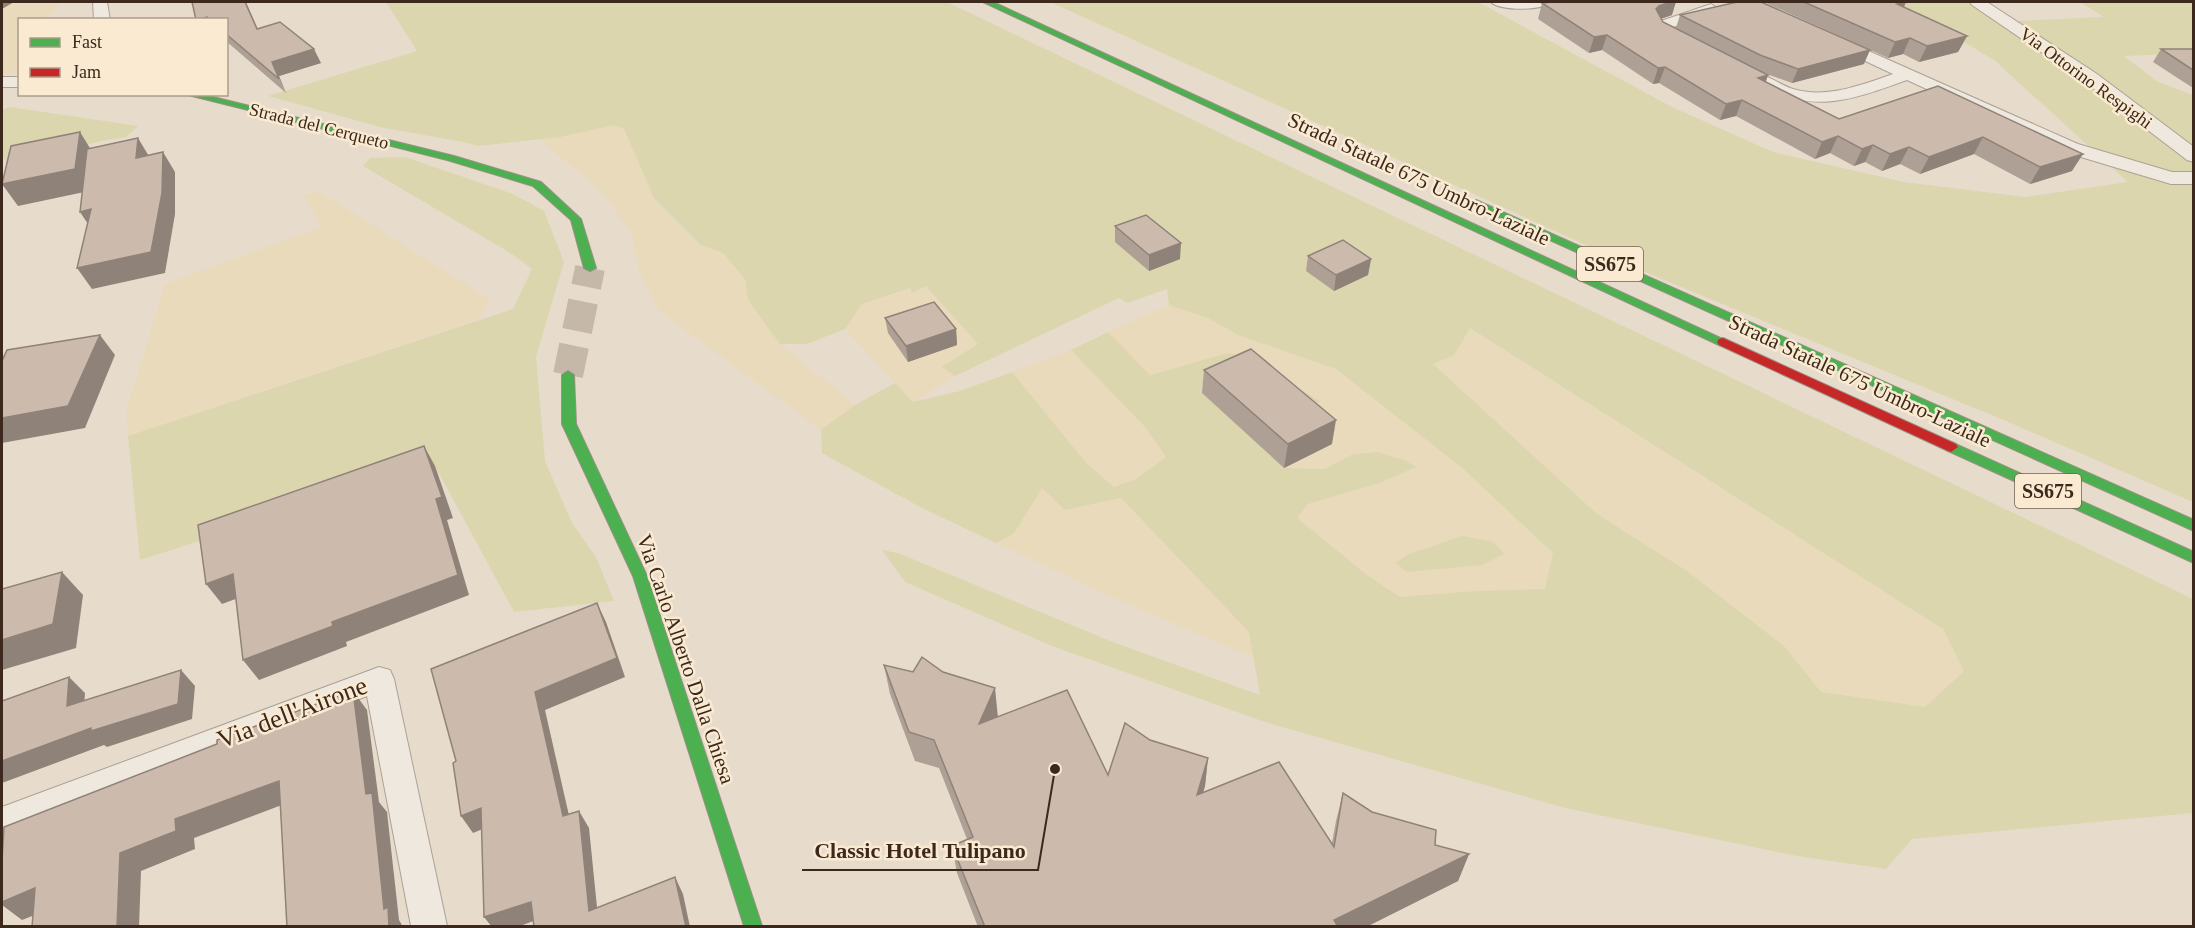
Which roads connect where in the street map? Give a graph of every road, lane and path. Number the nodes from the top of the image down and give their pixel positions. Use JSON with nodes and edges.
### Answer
{"nodes":[{"id":1,"x":100,"y":2,"type":"edge"},
{"id":2,"x":987,"y":2,"type":"edge"},
{"id":3,"x":1499,"y":2,"type":"edge"},
{"id":4,"x":1542,"y":2,"type":"edge"},
{"id":5,"x":1686,"y":2,"type":"edge"},
{"id":6,"x":1977,"y":2,"type":"edge"},
{"id":7,"x":102,"y":18,"type":"edge"},
{"id":8,"x":1825,"y":37,"type":"edge"},
{"id":9,"x":1695,"y":48,"type":"edge"},
{"id":10,"x":1747,"y":73,"type":"edge"},
{"id":11,"x":1908,"y":74,"type":"junction"},
{"id":12,"x":2,"y":82,"type":"edge"},
{"id":13,"x":18,"y":82,"type":"edge"},
{"id":14,"x":196,"y":96,"type":"edge"},
{"id":15,"x":2193,"y":156,"type":"edge"},
{"id":16,"x":2193,"y":178,"type":"edge"},
{"id":17,"x":1463,"y":198,"type":"dead end"},
{"id":18,"x":590,"y":268,"type":"tunnel mouth"},
{"id":19,"x":568,"y":375,"type":"tunnel mouth"},
{"id":20,"x":2193,"y":526,"type":"edge"},
{"id":21,"x":2193,"y":558,"type":"edge"},
{"id":22,"x":2,"y":822,"type":"edge"},
{"id":23,"x":429,"y":927,"type":"edge"},
{"id":24,"x":753,"y":927,"type":"edge"}],
"edges":[{"from":1,"to":7,"type":"street"},
{"from":2,"to":21,"type":"main road","name":"Strada Statale 675 Umbro-Laziale","number":"SS675"},
{"from":3,"to":4,"type":"street"},
{"from":5,"to":9,"type":"street"},
{"from":6,"to":15,"type":"street","name":"Via Ottorino Respighi"},
{"from":8,"to":11,"type":"street"},
{"from":10,"to":11,"type":"street"},
{"from":11,"to":16,"type":"street"},
{"from":12,"to":13,"type":"street"},
{"from":14,"to":18,"type":"main road","name":"Strada del Cerqueto"},
{"from":17,"to":20,"type":"main road","name":"Strada Statale 675 Umbro-Laziale","number":"SS675"},
{"from":19,"to":24,"type":"main road","name":"Via Carlo Alberto Dalla Chiesa"},
{"from":22,"to":23,"type":"street","name":"Via dell'Airone"}]}
